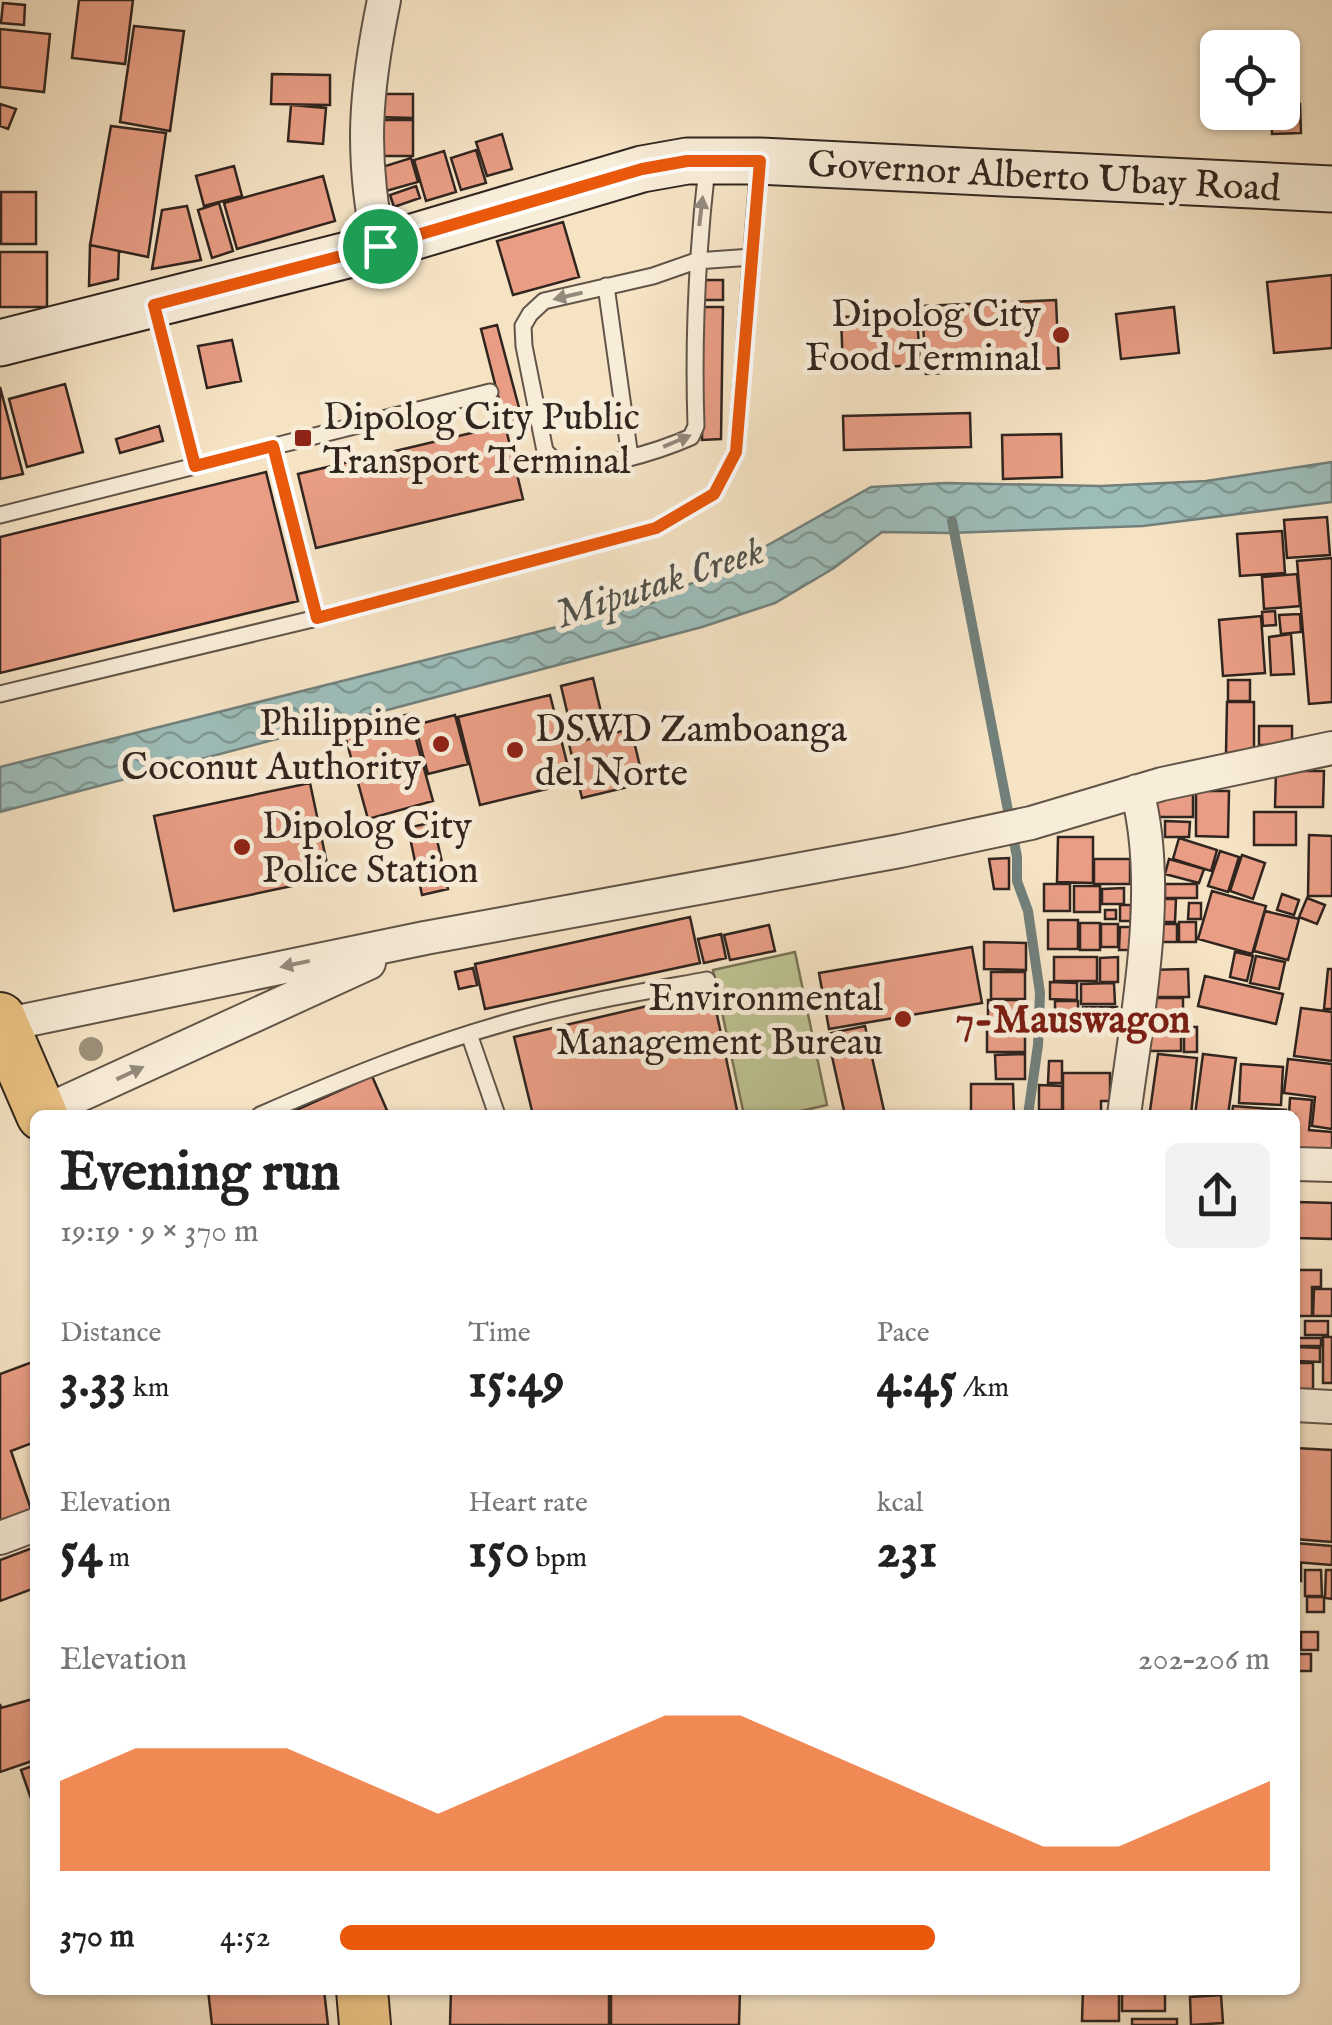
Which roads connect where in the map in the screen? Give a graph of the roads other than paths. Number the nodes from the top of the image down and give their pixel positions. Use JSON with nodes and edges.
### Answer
{"nodes":[{"id":1,"x":384,"y":0,"type":"edge"},
{"id":2,"x":707,"y":161,"type":"junction"},
{"id":3,"x":760,"y":161,"type":"junction"},
{"id":4,"x":1332,"y":189,"type":"edge"},
{"id":5,"x":380,"y":246,"type":"junction"},
{"id":6,"x":752,"y":257,"type":"junction"},
{"id":7,"x":696,"y":261,"type":"junction"},
{"id":8,"x":606,"y":286,"type":"junction"},
{"id":9,"x":154,"y":305,"type":"junction"},
{"id":10,"x":0,"y":343,"type":"edge"},
{"id":11,"x":490,"y":392,"type":"dead end"},
{"id":12,"x":273,"y":446,"type":"junction"},
{"id":13,"x":630,"y":457,"type":"junction"},
{"id":14,"x":195,"y":466,"type":"junction"},
{"id":15,"x":0,"y":515,"type":"edge"},
{"id":16,"x":317,"y":618,"type":"junction"},
{"id":17,"x":0,"y":694,"type":"edge"},
{"id":18,"x":1332,"y":748,"type":"edge"},
{"id":19,"x":1137,"y":791,"type":"junction"},
{"id":20,"x":425,"y":938,"type":"junction"},
{"id":21,"x":707,"y":980,"type":"dead end"},
{"id":22,"x":2,"y":1022,"type":"edge"},
{"id":23,"x":469,"y":1034,"type":"junction"},
{"id":24,"x":40,"y":1110,"type":"edge"},
{"id":25,"x":51,"y":1110,"type":"edge"},
{"id":26,"x":271,"y":1110,"type":"edge"},
{"id":27,"x":495,"y":1110,"type":"edge"},
{"id":28,"x":1125,"y":1110,"type":"edge"},
{"id":29,"x":1300,"y":1164,"type":"edge"},
{"id":30,"x":1332,"y":1166,"type":"edge"},
{"id":31,"x":1300,"y":1405,"type":"edge"},
{"id":32,"x":1332,"y":1407,"type":"edge"},
{"id":33,"x":30,"y":1527,"type":"edge"},
{"id":34,"x":0,"y":1538,"type":"edge"},
{"id":35,"x":363,"y":1995,"type":"edge"},
{"id":36,"x":366,"y":2025,"type":"edge"}],
"edges":[{"from":1,"to":5,"type":"street"},
{"from":2,"to":3,"type":"main road","name":"Governor Alberto Ubay Road"},
{"from":2,"to":5,"type":"main road","name":"Governor Alberto Ubay Road"},
{"from":7,"to":2,"type":"lane","one_way":true},
{"from":3,"to":4,"type":"main road","name":"Governor Alberto Ubay Road"},
{"from":3,"to":6,"type":"lane"},
{"from":5,"to":9,"type":"main road","name":"Governor Alberto Ubay Road"},
{"from":6,"to":7,"type":"lane"},
{"from":6,"to":16,"type":"lane"},
{"from":7,"to":8,"type":"lane"},
{"from":13,"to":7,"type":"lane","one_way":true},
{"from":8,"to":13,"type":"lane"},
{"from":8,"to":13,"type":"lane","one_way":true},
{"from":9,"to":10,"type":"main road","name":"Governor Alberto Ubay Road"},
{"from":9,"to":14,"type":"lane"},
{"from":11,"to":12,"type":"lane"},
{"from":12,"to":14,"type":"lane"},
{"from":12,"to":16,"type":"lane"},
{"from":14,"to":15,"type":"lane"},
{"from":16,"to":17,"type":"lane"},
{"from":18,"to":19,"type":"street"},
{"from":19,"to":20,"type":"street"},
{"from":19,"to":28,"type":"street"},
{"from":20,"to":22,"type":"street","one_way":true},
{"from":25,"to":20,"type":"street","one_way":true},
{"from":21,"to":23,"type":"lane"},
{"from":22,"to":24,"type":"main road"},
{"from":23,"to":26,"type":"lane"},
{"from":23,"to":27,"type":"lane"},
{"from":29,"to":30,"type":"street"},
{"from":31,"to":32,"type":"street"},
{"from":33,"to":34,"type":"street"},
{"from":35,"to":36,"type":"main road"}]}
